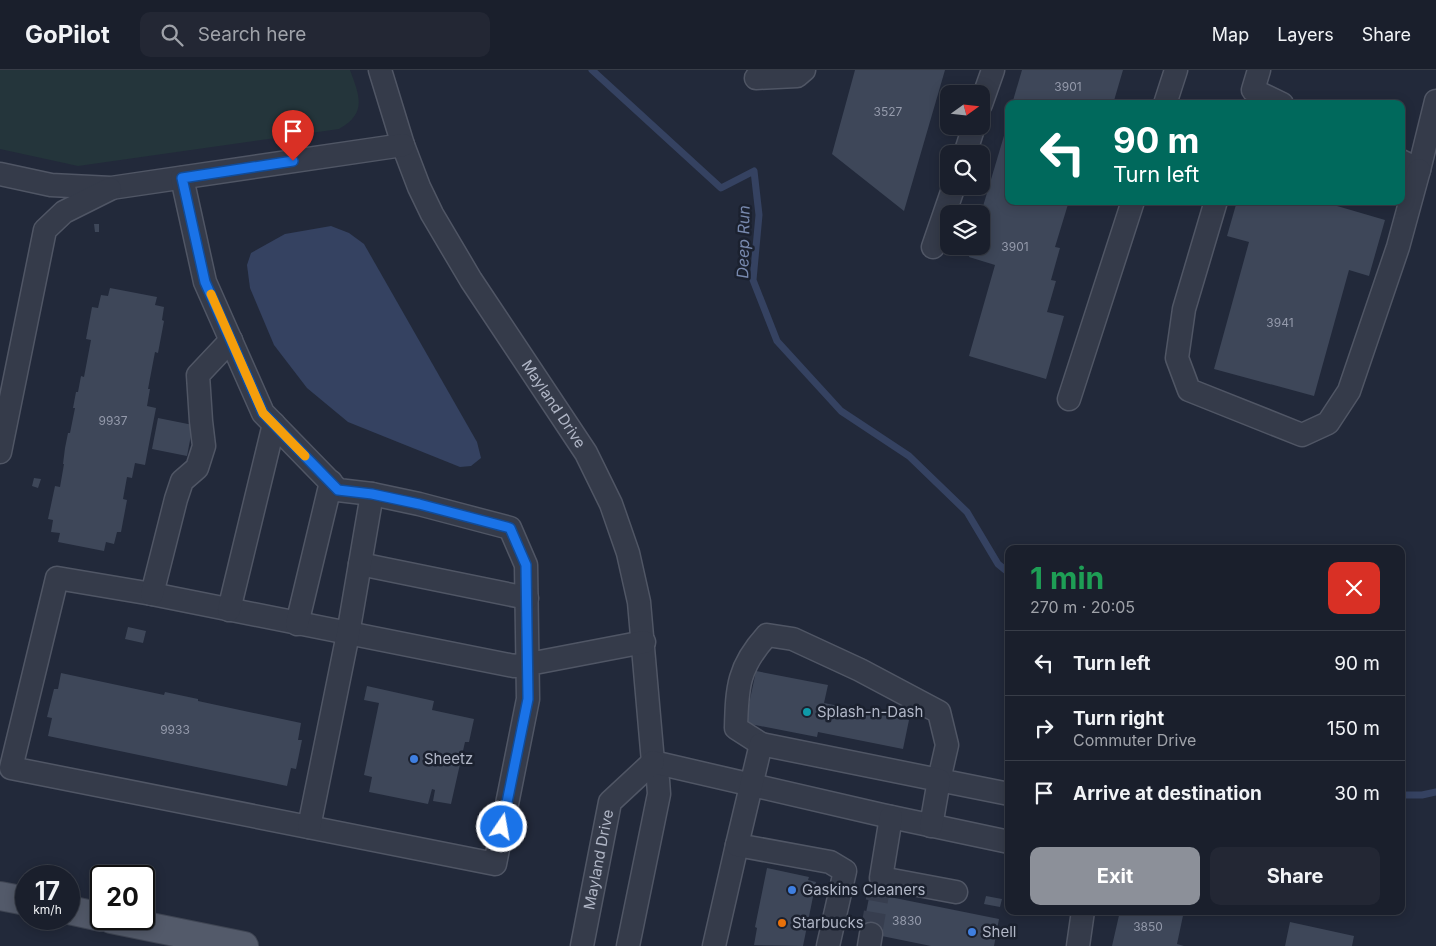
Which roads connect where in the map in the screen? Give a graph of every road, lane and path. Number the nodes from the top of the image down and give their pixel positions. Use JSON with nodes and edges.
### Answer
{"nodes":[{"id":1,"x":380,"y":70,"type":"edge"},
{"id":2,"x":804,"y":70,"type":"edge"},
{"id":3,"x":993,"y":70,"type":"edge"},
{"id":4,"x":1176,"y":70,"type":"edge"},
{"id":5,"x":756,"y":78,"type":"dead end"},
{"id":6,"x":988,"y":85,"type":"edge"},
{"id":7,"x":1253,"y":88,"type":"edge"},
{"id":8,"x":1166,"y":100,"type":"edge"},
{"id":9,"x":1275,"y":100,"type":"edge"},
{"id":10,"x":1436,"y":101,"type":"edge"},
{"id":11,"x":403,"y":145,"type":"junction"},
{"id":12,"x":1410,"y":166,"type":"edge"},
{"id":13,"x":0,"y":174,"type":"edge"},
{"id":14,"x":182,"y":178,"type":"junction"},
{"id":15,"x":111,"y":188,"type":"junction"},
{"id":16,"x":951,"y":195,"type":"edge"},
{"id":17,"x":1405,"y":200,"type":"edge"},
{"id":18,"x":1133,"y":205,"type":"edge"},
{"id":19,"x":1215,"y":205,"type":"edge"},
{"id":20,"x":1404,"y":205,"type":"edge"},
{"id":21,"x":934,"y":247,"type":"dead end"},
{"id":22,"x":231,"y":340,"type":"junction"},
{"id":23,"x":1069,"y":399,"type":"dead end"},
{"id":24,"x":274,"y":424,"type":"junction"},
{"id":25,"x":0,"y":452,"type":"edge"},
{"id":26,"x":330,"y":482,"type":"junction"},
{"id":27,"x":372,"y":494,"type":"junction"},
{"id":28,"x":360,"y":564,"type":"junction"},
{"id":29,"x":152,"y":594,"type":"junction"},
{"id":30,"x":527,"y":598,"type":"junction"},
{"id":31,"x":229,"y":610,"type":"junction"},
{"id":32,"x":297,"y":624,"type":"junction"},
{"id":33,"x":348,"y":634,"type":"junction"},
{"id":34,"x":644,"y":642,"type":"junction"},
{"id":35,"x":528,"y":664,"type":"junction"},
{"id":36,"x":761,"y":744,"type":"junction"},
{"id":37,"x":653,"y":762,"type":"junction"},
{"id":38,"x":939,"y":780,"type":"junction"},
{"id":39,"x":750,"y":785,"type":"junction"},
{"id":40,"x":1005,"y":793,"type":"edge"},
{"id":41,"x":892,"y":817,"type":"junction"},
{"id":42,"x":931,"y":826,"type":"junction"},
{"id":43,"x":309,"y":827,"type":"junction"},
{"id":44,"x":1005,"y":841,"type":"edge"},
{"id":45,"x":737,"y":845,"type":"junction"},
{"id":46,"x":956,"y":892,"type":"dead end"},
{"id":47,"x":0,"y":896,"type":"edge"},
{"id":48,"x":15,"y":899,"type":"edge"},
{"id":49,"x":1082,"y":915,"type":"edge"},
{"id":50,"x":155,"y":928,"type":"edge"},
{"id":51,"x":244,"y":946,"type":"edge"},
{"id":52,"x":582,"y":946,"type":"edge"},
{"id":53,"x":628,"y":946,"type":"edge"},
{"id":54,"x":714,"y":946,"type":"edge"},
{"id":55,"x":828,"y":946,"type":"edge"},
{"id":56,"x":1078,"y":946,"type":"edge"}],
"edges":[{"from":1,"to":11,"type":"street","name":"Mayland Drive"},
{"from":2,"to":5,"type":"street"},
{"from":3,"to":6,"type":"street"},
{"from":4,"to":8,"type":"street"},
{"from":7,"to":9,"type":"street"},
{"from":10,"to":12,"type":"street"},
{"from":11,"to":14,"type":"street"},
{"from":11,"to":34,"type":"street","name":"Mayland Drive"},
{"from":12,"to":17,"type":"street"},
{"from":13,"to":15,"type":"street"},
{"from":14,"to":15,"type":"street"},
{"from":14,"to":22,"type":"street"},
{"from":15,"to":25,"type":"street"},
{"from":16,"to":21,"type":"street"},
{"from":18,"to":23,"type":"street"},
{"from":19,"to":20,"type":"street"},
{"from":22,"to":24,"type":"street"},
{"from":22,"to":29,"type":"street"},
{"from":24,"to":26,"type":"street"},
{"from":24,"to":31,"type":"street"},
{"from":26,"to":27,"type":"street"},
{"from":26,"to":32,"type":"street"},
{"from":27,"to":28,"type":"street"},
{"from":27,"to":30,"type":"street"},
{"from":28,"to":30,"type":"street"},
{"from":28,"to":33,"type":"street"},
{"from":29,"to":31,"type":"street"},
{"from":29,"to":43,"type":"street"},
{"from":30,"to":35,"type":"street"},
{"from":31,"to":32,"type":"street"},
{"from":32,"to":33,"type":"street"},
{"from":33,"to":35,"type":"street"},
{"from":33,"to":43,"type":"street"},
{"from":34,"to":35,"type":"street"},
{"from":34,"to":37,"type":"street","name":"Mayland Drive"},
{"from":35,"to":43,"type":"street"},
{"from":36,"to":38,"type":"street"},
{"from":36,"to":38,"type":"street"},
{"from":36,"to":39,"type":"street"},
{"from":37,"to":39,"type":"street"},
{"from":37,"to":52,"type":"street","name":"Mayland Drive"},
{"from":37,"to":53,"type":"street","name":"Mayland Drive"},
{"from":38,"to":40,"type":"street"},
{"from":38,"to":42,"type":"street"},
{"from":39,"to":41,"type":"street"},
{"from":39,"to":45,"type":"street"},
{"from":41,"to":42,"type":"street"},
{"from":41,"to":46,"type":"street"},
{"from":42,"to":44,"type":"street"},
{"from":45,"to":54,"type":"street"},
{"from":45,"to":55,"type":"street"},
{"from":47,"to":48,"type":"main road"},
{"from":49,"to":56,"type":"street"},
{"from":50,"to":51,"type":"main road"}]}
